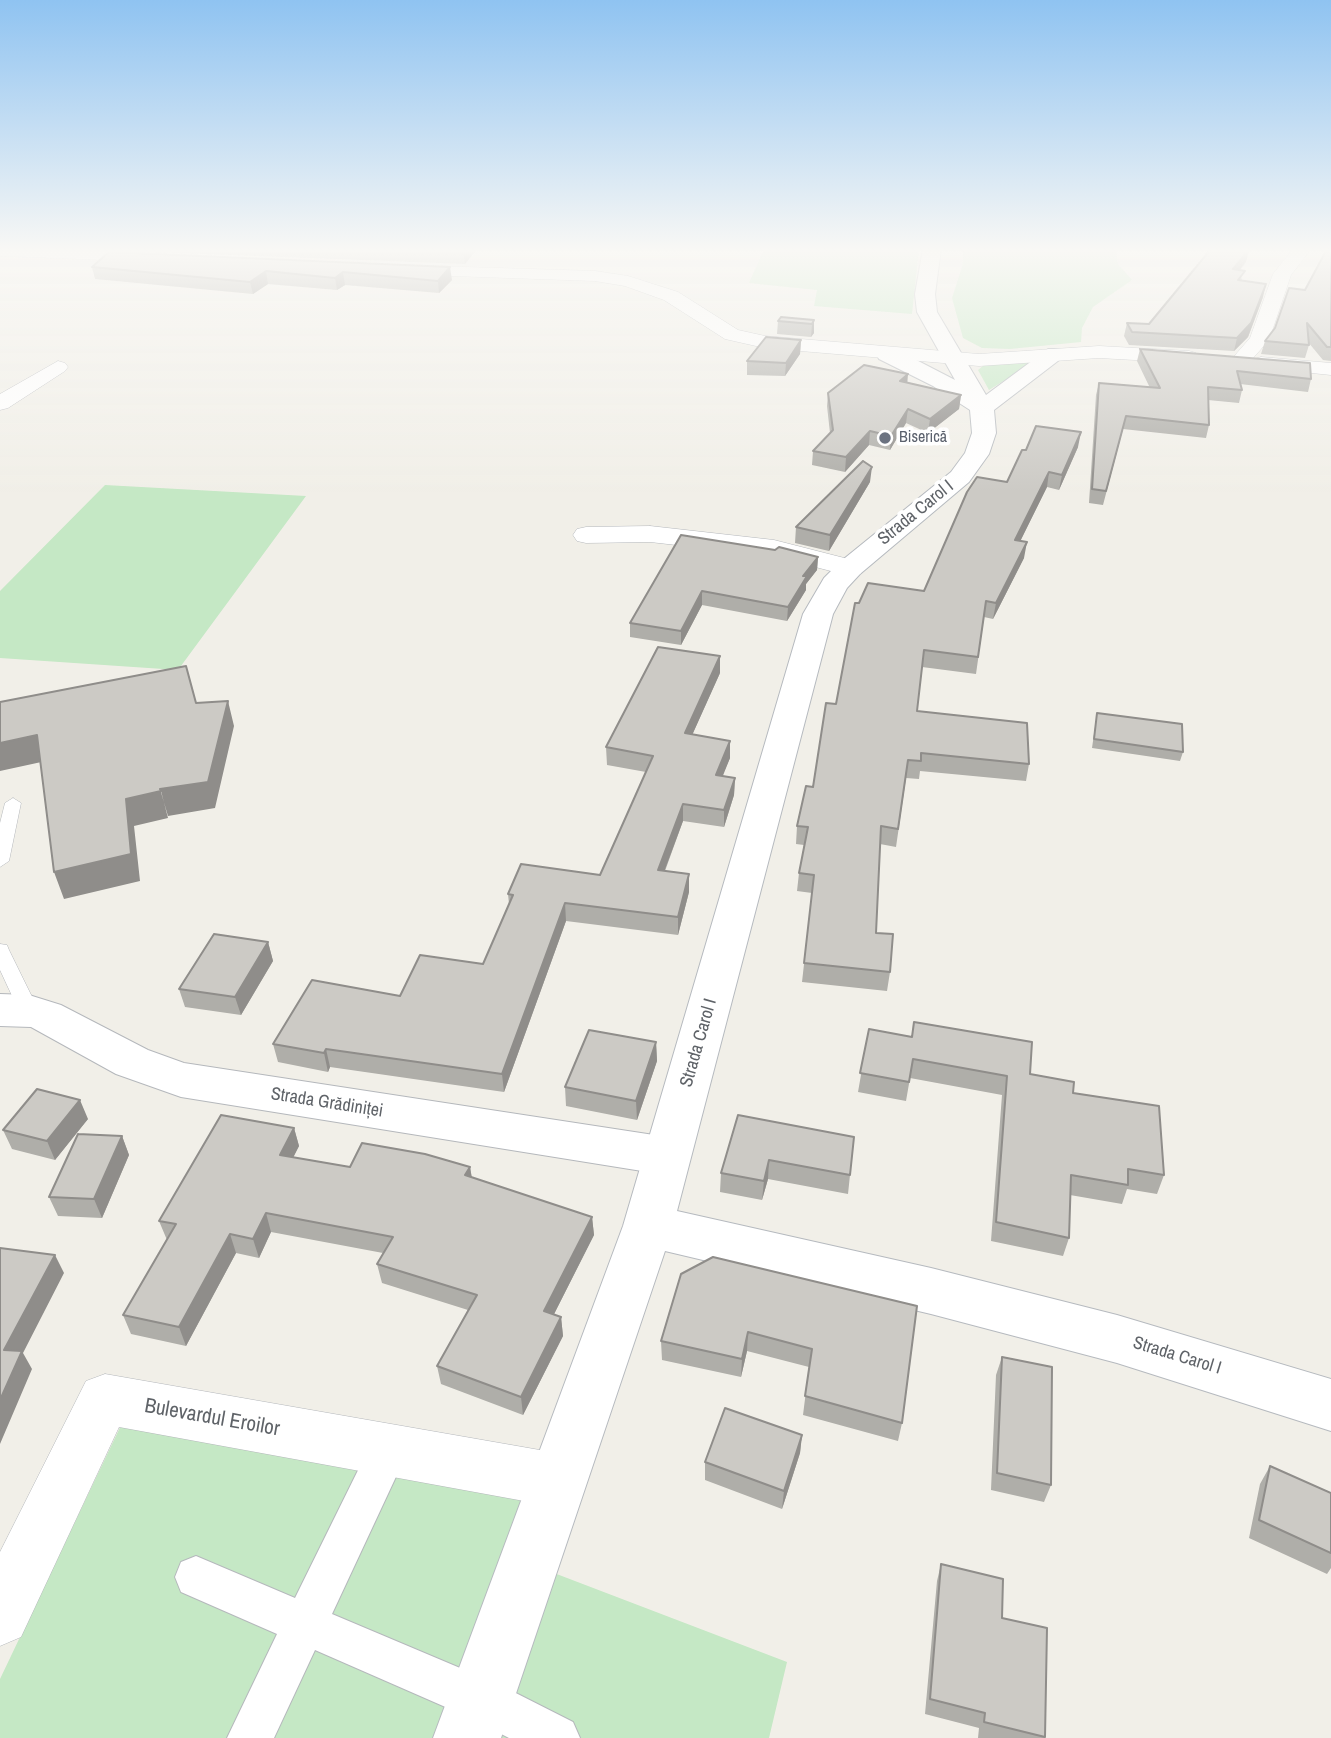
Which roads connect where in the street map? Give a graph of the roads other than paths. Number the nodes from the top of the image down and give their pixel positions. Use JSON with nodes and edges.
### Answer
{"nodes":[{"id":1,"x":724,"y":330,"type":"edge"},
{"id":2,"x":936,"y":330,"type":"edge"},
{"id":3,"x":1262,"y":330,"type":"edge"},
{"id":4,"x":887,"y":354,"type":"junction"},
{"id":5,"x":1056,"y":354,"type":"junction"},
{"id":6,"x":954,"y":359,"type":"junction"},
{"id":7,"x":1240,"y":361,"type":"junction"},
{"id":8,"x":58,"y":367,"type":"dead end"},
{"id":9,"x":1331,"y":369,"type":"edge"},
{"id":10,"x":0,"y":403,"type":"edge"},
{"id":11,"x":982,"y":408,"type":"junction"},
{"id":12,"x":586,"y":535,"type":"dead end"},
{"id":13,"x":850,"y":568,"type":"junction"},
{"id":14,"x":13,"y":803,"type":"dead end"},
{"id":15,"x":0,"y":861,"type":"edge"},
{"id":16,"x":0,"y":950,"type":"edge"},
{"id":17,"x":14,"y":1011,"type":"edge"},
{"id":18,"x":667,"y":1156,"type":"junction"},
{"id":19,"x":648,"y":1226,"type":"junction"},
{"id":20,"x":1331,"y":1405,"type":"edge"},
{"id":21,"x":381,"y":1465,"type":"dead end"},
{"id":22,"x":558,"y":1480,"type":"junction"},
{"id":23,"x":195,"y":1577,"type":"dead end"},
{"id":24,"x":0,"y":1616,"type":"edge"},
{"id":25,"x":303,"y":1623,"type":"junction"},
{"id":26,"x":475,"y":1719,"type":"edge"},
{"id":27,"x":250,"y":1738,"type":"edge"},
{"id":28,"x":557,"y":1738,"type":"edge"}],
"edges":[{"from":1,"to":4,"type":"street"},
{"from":2,"to":6,"type":"main road"},
{"from":3,"to":7,"type":"street"},
{"from":4,"to":6,"type":"street"},
{"from":4,"to":11,"type":"main road"},
{"from":5,"to":6,"type":"street"},
{"from":5,"to":7,"type":"street"},
{"from":5,"to":11,"type":"main road"},
{"from":6,"to":11,"type":"main road"},
{"from":7,"to":9,"type":"street"},
{"from":8,"to":10,"type":"street"},
{"from":11,"to":13,"type":"main road","name":"Strada Carol I"},
{"from":12,"to":13,"type":"street"},
{"from":13,"to":18,"type":"main road","name":"Strada Carol I"},
{"from":14,"to":15,"type":"lane"},
{"from":16,"to":17,"type":"lane"},
{"from":17,"to":18,"type":"main road","name":"Strada Grădiniței"},
{"from":18,"to":19,"type":"main road","name":"Strada Carol I"},
{"from":19,"to":20,"type":"main road","name":"Strada Carol I"},
{"from":19,"to":22,"type":"main road"},
{"from":21,"to":25,"type":"street"},
{"from":22,"to":24,"type":"street","name":"Bulevardul Eroilor"},
{"from":22,"to":26,"type":"main road"},
{"from":23,"to":25,"type":"street"},
{"from":25,"to":26,"type":"street"},
{"from":25,"to":27,"type":"street"},
{"from":26,"to":28,"type":"street"}]}
